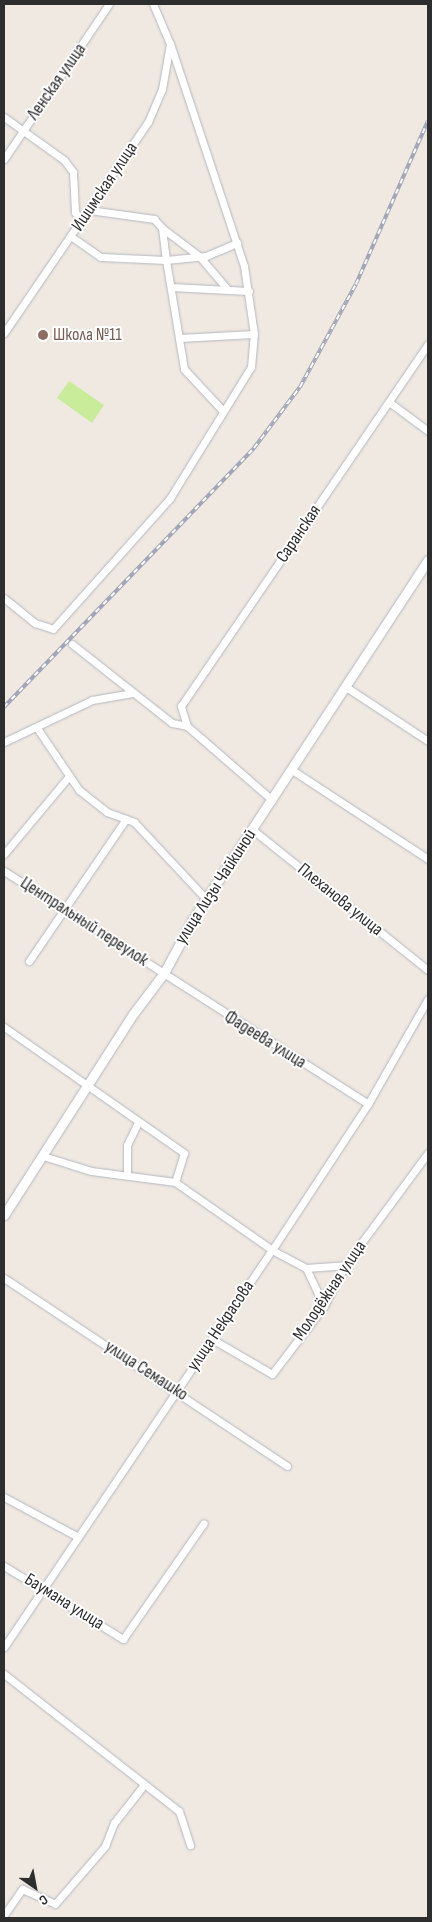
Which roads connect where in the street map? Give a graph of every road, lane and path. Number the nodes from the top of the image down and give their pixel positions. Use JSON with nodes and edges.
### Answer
{"nodes":[{"id":1,"x":109,"y":4,"type":"edge"},
{"id":2,"x":153,"y":4,"type":"edge"},
{"id":3,"x":170,"y":44,"type":"junction"},
{"id":4,"x":4,"y":117,"type":"edge"},
{"id":5,"x":24,"y":131,"type":"junction"},
{"id":6,"x":4,"y":159,"type":"edge"},
{"id":7,"x":90,"y":210,"type":"junction"},
{"id":8,"x":82,"y":221,"type":"junction"},
{"id":9,"x":162,"y":228,"type":"junction"},
{"id":10,"x":72,"y":237,"type":"junction"},
{"id":11,"x":237,"y":243,"type":"junction"},
{"id":12,"x":200,"y":257,"type":"junction"},
{"id":13,"x":166,"y":260,"type":"junction"},
{"id":14,"x":170,"y":287,"type":"junction"},
{"id":15,"x":228,"y":290,"type":"junction"},
{"id":16,"x":249,"y":291,"type":"junction"},
{"id":17,"x":4,"y":333,"type":"edge"},
{"id":18,"x":254,"y":334,"type":"junction"},
{"id":19,"x":178,"y":338,"type":"junction"},
{"id":20,"x":428,"y":344,"type":"edge"},
{"id":21,"x":388,"y":402,"type":"junction"},
{"id":22,"x":223,"y":411,"type":"junction"},
{"id":23,"x":428,"y":430,"type":"edge"},
{"id":24,"x":428,"y":560,"type":"edge"},
{"id":25,"x":4,"y":598,"type":"edge"},
{"id":26,"x":72,"y":644,"type":"dead end"},
{"id":27,"x":346,"y":687,"type":"junction"},
{"id":28,"x":132,"y":693,"type":"junction"},
{"id":29,"x":188,"y":726,"type":"junction"},
{"id":30,"x":36,"y":728,"type":"junction"},
{"id":31,"x":428,"y":741,"type":"edge"},
{"id":32,"x":4,"y":742,"type":"edge"},
{"id":33,"x":292,"y":770,"type":"junction"},
{"id":34,"x":69,"y":776,"type":"junction"},
{"id":35,"x":272,"y":800,"type":"junction"},
{"id":36,"x":126,"y":819,"type":"junction"},
{"id":37,"x":253,"y":830,"type":"junction"},
{"id":38,"x":4,"y":854,"type":"edge"},
{"id":39,"x":428,"y":859,"type":"edge"},
{"id":40,"x":4,"y":870,"type":"edge"},
{"id":41,"x":206,"y":900,"type":"junction"},
{"id":42,"x":67,"y":910,"type":"junction"},
{"id":43,"x":29,"y":961,"type":"dead end"},
{"id":44,"x":428,"y":970,"type":"edge"},
{"id":45,"x":164,"y":973,"type":"junction"},
{"id":46,"x":428,"y":999,"type":"edge"},
{"id":47,"x":4,"y":1027,"type":"edge"},
{"id":48,"x":87,"y":1083,"type":"junction"},
{"id":49,"x":368,"y":1104,"type":"junction"},
{"id":50,"x":138,"y":1122,"type":"junction"},
{"id":51,"x":428,"y":1153,"type":"edge"},
{"id":52,"x":43,"y":1156,"type":"junction"},
{"id":53,"x":127,"y":1174,"type":"junction"},
{"id":54,"x":175,"y":1182,"type":"junction"},
{"id":55,"x":4,"y":1215,"type":"edge"},
{"id":56,"x":272,"y":1250,"type":"junction"},
{"id":57,"x":345,"y":1265,"type":"junction"},
{"id":58,"x":306,"y":1268,"type":"junction"},
{"id":59,"x":4,"y":1278,"type":"edge"},
{"id":60,"x":324,"y":1306,"type":"junction"},
{"id":61,"x":212,"y":1339,"type":"junction"},
{"id":62,"x":176,"y":1391,"type":"junction"},
{"id":63,"x":287,"y":1466,"type":"dead end"},
{"id":64,"x":4,"y":1497,"type":"edge"},
{"id":65,"x":204,"y":1523,"type":"dead end"},
{"id":66,"x":78,"y":1537,"type":"junction"},
{"id":67,"x":4,"y":1566,"type":"edge"},
{"id":68,"x":44,"y":1588,"type":"junction"},
{"id":69,"x":4,"y":1647,"type":"edge"},
{"id":70,"x":4,"y":1674,"type":"edge"},
{"id":71,"x":143,"y":1786,"type":"junction"},
{"id":72,"x":190,"y":1845,"type":"dead end"},
{"id":73,"x":4,"y":1915,"type":"edge"}],
"edges":[{"from":1,"to":5,"type":"street","name":"Ленская улица"},
{"from":2,"to":3,"type":"street","name":"Ишимская улица"},
{"from":3,"to":7,"type":"street","name":"Ишимская улица"},
{"from":3,"to":11,"type":"street"},
{"from":4,"to":5,"type":"street"},
{"from":5,"to":6,"type":"street","name":"Ленская улица"},
{"from":5,"to":8,"type":"street"},
{"from":7,"to":8,"type":"street","name":"Ишимская улица"},
{"from":7,"to":9,"type":"street"},
{"from":8,"to":10,"type":"street","name":"Ишимская улица"},
{"from":9,"to":12,"type":"street"},
{"from":9,"to":13,"type":"street"},
{"from":10,"to":13,"type":"street"},
{"from":10,"to":17,"type":"street","name":"Ишимская улица"},
{"from":11,"to":12,"type":"street"},
{"from":11,"to":16,"type":"street"},
{"from":12,"to":13,"type":"street"},
{"from":12,"to":15,"type":"street"},
{"from":13,"to":14,"type":"street"},
{"from":14,"to":15,"type":"street"},
{"from":14,"to":19,"type":"street"},
{"from":15,"to":16,"type":"street"},
{"from":16,"to":18,"type":"street"},
{"from":18,"to":19,"type":"street"},
{"from":18,"to":22,"type":"street"},
{"from":19,"to":22,"type":"street"},
{"from":20,"to":21,"type":"street","name":"Саранская"},
{"from":21,"to":23,"type":"street"},
{"from":21,"to":29,"type":"street","name":"Саранская"},
{"from":22,"to":25,"type":"street"},
{"from":24,"to":27,"type":"street","name":"улица Лизы Чайкиной"},
{"from":26,"to":28,"type":"street"},
{"from":27,"to":31,"type":"street"},
{"from":27,"to":33,"type":"street","name":"улица Лизы Чайкиной"},
{"from":28,"to":29,"type":"street"},
{"from":28,"to":30,"type":"street"},
{"from":29,"to":35,"type":"street"},
{"from":30,"to":32,"type":"street"},
{"from":30,"to":34,"type":"street"},
{"from":33,"to":35,"type":"street","name":"улица Лизы Чайкиной"},
{"from":33,"to":39,"type":"street"},
{"from":34,"to":36,"type":"street"},
{"from":34,"to":38,"type":"street"},
{"from":35,"to":37,"type":"street","name":"улица Лизы Чайкиной"},
{"from":36,"to":41,"type":"street"},
{"from":36,"to":42,"type":"street"},
{"from":37,"to":41,"type":"street","name":"улица Лизы Чайкиной"},
{"from":37,"to":44,"type":"street","name":"Плеханова улица"},
{"from":40,"to":42,"type":"street","name":"Центральный переулок"},
{"from":41,"to":45,"type":"street","name":"улица Лизы Чайкиной"},
{"from":42,"to":43,"type":"street"},
{"from":42,"to":45,"type":"street","name":"Центральный переулок"},
{"from":45,"to":48,"type":"street","name":"улица Лизы Чайкиной"},
{"from":45,"to":49,"type":"street","name":"Фадеева улица"},
{"from":46,"to":49,"type":"street","name":"улица Некрасова"},
{"from":47,"to":48,"type":"street"},
{"from":48,"to":50,"type":"street"},
{"from":48,"to":52,"type":"street","name":"улица Лизы Чайкиной"},
{"from":49,"to":56,"type":"street","name":"улица Некрасова"},
{"from":50,"to":53,"type":"street"},
{"from":50,"to":54,"type":"street"},
{"from":51,"to":57,"type":"street","name":"Молодёжная улица"},
{"from":52,"to":53,"type":"street"},
{"from":52,"to":55,"type":"street","name":"улица Лизы Чайкиной"},
{"from":53,"to":54,"type":"street"},
{"from":54,"to":56,"type":"street"},
{"from":56,"to":58,"type":"street"},
{"from":56,"to":61,"type":"street","name":"улица Некрасова"},
{"from":57,"to":58,"type":"street"},
{"from":57,"to":60,"type":"street","name":"Молодёжная улица"},
{"from":58,"to":60,"type":"street"},
{"from":59,"to":62,"type":"street","name":"улица Семашко"},
{"from":60,"to":61,"type":"street","name":"Молодёжная улица"},
{"from":61,"to":62,"type":"street","name":"улица Некрасова"},
{"from":62,"to":63,"type":"street","name":"улица Семашко"},
{"from":62,"to":66,"type":"street","name":"улица Некрасова"},
{"from":64,"to":66,"type":"street"},
{"from":65,"to":68,"type":"street","name":"Баумана улица"},
{"from":66,"to":68,"type":"street","name":"улица Некрасова"},
{"from":67,"to":68,"type":"street","name":"Баумана улица"},
{"from":68,"to":69,"type":"street","name":"улица Некрасова"},
{"from":70,"to":71,"type":"street"},
{"from":71,"to":72,"type":"street"},
{"from":71,"to":73,"type":"street"}]}
